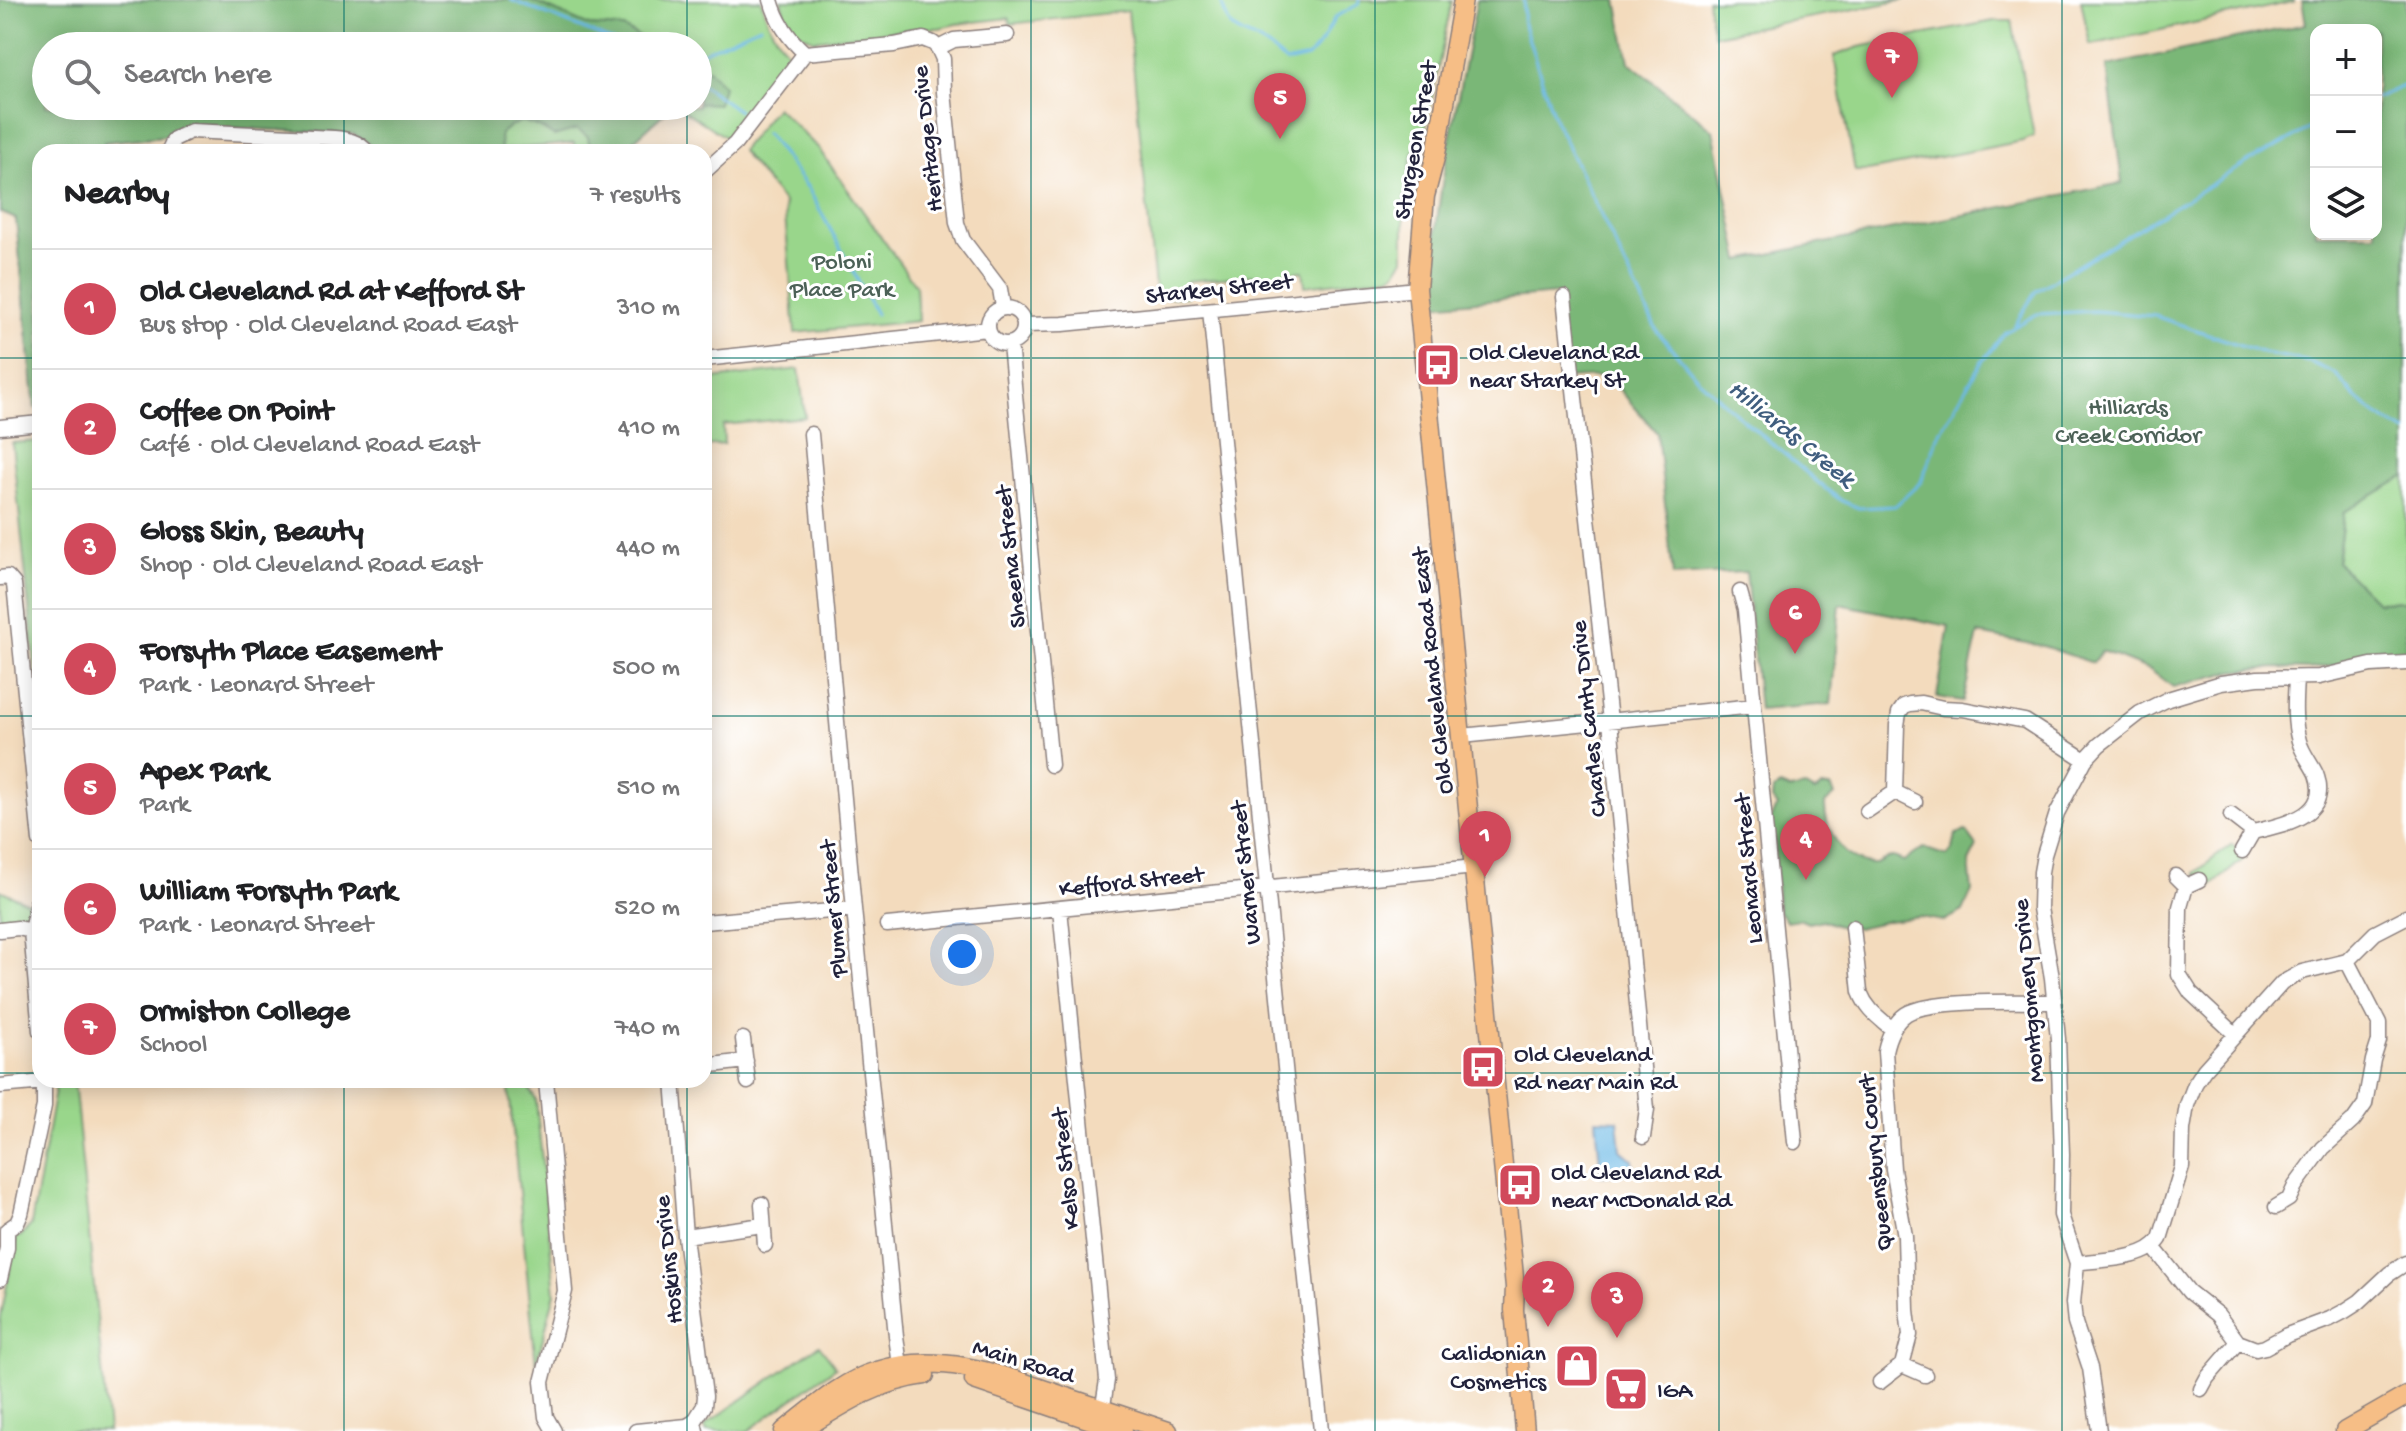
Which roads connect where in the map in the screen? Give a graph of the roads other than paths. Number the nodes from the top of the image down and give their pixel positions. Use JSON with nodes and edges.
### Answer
{"nodes":[{"id":1,"x":771,"y":0,"type":"edge"},
{"id":2,"x":1463,"y":0,"type":"edge"},
{"id":3,"x":1007,"y":35,"type":"dead end"},
{"id":4,"x":938,"y":48,"type":"junction"},
{"id":5,"x":805,"y":53,"type":"junction"},
{"id":6,"x":172,"y":144,"type":"edge"},
{"id":7,"x":358,"y":144,"type":"edge"},
{"id":8,"x":712,"y":165,"type":"edge"},
{"id":9,"x":1417,"y":289,"type":"junction"},
{"id":10,"x":1564,"y":297,"type":"dead end"},
{"id":11,"x":1003,"y":307,"type":"junction"},
{"id":12,"x":1210,"y":310,"type":"junction"},
{"id":13,"x":1025,"y":325,"type":"junction"},
{"id":14,"x":988,"y":329,"type":"junction"},
{"id":15,"x":1010,"y":344,"type":"junction"},
{"id":16,"x":712,"y":358,"type":"edge"},
{"id":17,"x":32,"y":424,"type":"edge"},
{"id":18,"x":0,"y":427,"type":"edge"},
{"id":19,"x":811,"y":434,"type":"dead end"},
{"id":20,"x":0,"y":578,"type":"edge"},
{"id":21,"x":1740,"y":592,"type":"dead end"},
{"id":22,"x":2406,"y":663,"type":"edge"},
{"id":23,"x":2296,"y":678,"type":"junction"},
{"id":24,"x":1754,"y":706,"type":"junction"},
{"id":25,"x":1610,"y":721,"type":"junction"},
{"id":26,"x":1462,"y":736,"type":"junction"},
{"id":27,"x":2085,"y":760,"type":"junction"},
{"id":28,"x":32,"y":762,"type":"edge"},
{"id":29,"x":1051,"y":765,"type":"dead end"},
{"id":30,"x":1895,"y":792,"type":"junction"},
{"id":31,"x":1915,"y":802,"type":"dead end"},
{"id":32,"x":1867,"y":811,"type":"dead end"},
{"id":33,"x":2231,"y":815,"type":"dead end"},
{"id":34,"x":2253,"y":832,"type":"junction"},
{"id":35,"x":2242,"y":851,"type":"dead end"},
{"id":36,"x":1475,"y":867,"type":"junction"},
{"id":37,"x":2187,"y":881,"type":"dead end"},
{"id":38,"x":1268,"y":888,"type":"junction"},
{"id":39,"x":854,"y":909,"type":"junction"},
{"id":40,"x":1060,"y":909,"type":"junction"},
{"id":41,"x":2406,"y":917,"type":"edge"},
{"id":42,"x":712,"y":921,"type":"edge"},
{"id":43,"x":887,"y":925,"type":"dead end"},
{"id":44,"x":32,"y":926,"type":"edge"},
{"id":45,"x":1853,"y":927,"type":"dead end"},
{"id":46,"x":0,"y":930,"type":"edge"},
{"id":47,"x":31,"y":931,"type":"junction"},
{"id":48,"x":32,"y":942,"type":"edge"},
{"id":49,"x":2347,"y":961,"type":"junction"},
{"id":50,"x":2053,"y":1002,"type":"junction"},
{"id":51,"x":1892,"y":1029,"type":"junction"},
{"id":52,"x":2235,"y":1034,"type":"junction"},
{"id":53,"x":743,"y":1039,"type":"dead end"},
{"id":54,"x":746,"y":1061,"type":"junction"},
{"id":55,"x":712,"y":1065,"type":"edge"},
{"id":56,"x":32,"y":1082,"type":"edge"},
{"id":57,"x":748,"y":1082,"type":"dead end"},
{"id":58,"x":0,"y":1086,"type":"edge"},
{"id":59,"x":44,"y":1088,"type":"edge"},
{"id":60,"x":547,"y":1088,"type":"edge"},
{"id":61,"x":674,"y":1088,"type":"edge"},
{"id":62,"x":1643,"y":1137,"type":"dead end"},
{"id":63,"x":1795,"y":1142,"type":"dead end"},
{"id":64,"x":762,"y":1204,"type":"dead end"},
{"id":65,"x":2297,"y":1213,"type":"dead end"},
{"id":66,"x":763,"y":1225,"type":"junction"},
{"id":67,"x":3,"y":1230,"type":"edge"},
{"id":68,"x":685,"y":1236,"type":"junction"},
{"id":69,"x":765,"y":1245,"type":"dead end"},
{"id":70,"x":2154,"y":1248,"type":"junction"},
{"id":71,"x":2077,"y":1263,"type":"junction"},
{"id":72,"x":2406,"y":1263,"type":"edge"},
{"id":73,"x":0,"y":1279,"type":"edge"},
{"id":74,"x":1515,"y":1287,"type":"junction"},
{"id":75,"x":2238,"y":1342,"type":"junction"},
{"id":76,"x":1902,"y":1365,"type":"junction"},
{"id":77,"x":901,"y":1372,"type":"junction"},
{"id":78,"x":1925,"y":1375,"type":"dead end"},
{"id":79,"x":1880,"y":1382,"type":"dead end"},
{"id":80,"x":2201,"y":1389,"type":"dead end"},
{"id":81,"x":2406,"y":1396,"type":"edge"},
{"id":82,"x":1102,"y":1417,"type":"junction"},
{"id":83,"x":695,"y":1427,"type":"edge"},
{"id":84,"x":2098,"y":1428,"type":"edge"},
{"id":85,"x":554,"y":1431,"type":"edge"},
{"id":86,"x":636,"y":1431,"type":"edge"},
{"id":87,"x":784,"y":1431,"type":"edge"},
{"id":88,"x":800,"y":1431,"type":"edge"},
{"id":89,"x":1123,"y":1431,"type":"edge"},
{"id":90,"x":1168,"y":1431,"type":"edge"},
{"id":91,"x":1321,"y":1431,"type":"edge"},
{"id":92,"x":1525,"y":1431,"type":"edge"},
{"id":93,"x":1535,"y":1431,"type":"edge"},
{"id":94,"x":2345,"y":1431,"type":"edge"}],
"edges":[{"from":1,"to":5,"type":"street"},
{"from":2,"to":9,"type":"main road","name":"Sturgeon Street"},
{"from":3,"to":4,"type":"street","name":"Heritage Drive"},
{"from":4,"to":5,"type":"street","name":"Heritage Drive"},
{"from":4,"to":11,"type":"street","name":"Heritage Drive"},
{"from":5,"to":8,"type":"street"},
{"from":6,"to":7,"type":"street"},
{"from":9,"to":12,"type":"street","name":"Starkey Street"},
{"from":9,"to":26,"type":"main road","name":"Old Cleveland Road East"},
{"from":10,"to":25,"type":"street","name":"Charles Canty Drive"},
{"from":11,"to":13,"type":"street"},
{"from":11,"to":14,"type":"street"},
{"from":12,"to":13,"type":"street","name":"Starkey Street"},
{"from":12,"to":38,"type":"street","name":"Warner Street"},
{"from":13,"to":15,"type":"street"},
{"from":14,"to":15,"type":"street"},
{"from":14,"to":16,"type":"street"},
{"from":15,"to":29,"type":"street","name":"Sheena Street"},
{"from":17,"to":18,"type":"street"},
{"from":19,"to":39,"type":"street","name":"Plumer Street"},
{"from":20,"to":28,"type":"street"},
{"from":21,"to":24,"type":"street","name":"Leonard Street"},
{"from":22,"to":23,"type":"street","name":"Montgomery Drive"},
{"from":23,"to":27,"type":"street","name":"Montgomery Drive"},
{"from":23,"to":34,"type":"street"},
{"from":24,"to":25,"type":"street"},
{"from":24,"to":63,"type":"street","name":"Leonard Street"},
{"from":25,"to":26,"type":"street"},
{"from":25,"to":62,"type":"street","name":"Charles Canty Drive"},
{"from":26,"to":36,"type":"main road","name":"Old Cleveland Road East"},
{"from":27,"to":30,"type":"street"},
{"from":27,"to":50,"type":"street","name":"Montgomery Drive"},
{"from":30,"to":31,"type":"street"},
{"from":30,"to":32,"type":"street"},
{"from":33,"to":34,"type":"street"},
{"from":34,"to":35,"type":"street"},
{"from":36,"to":38,"type":"street","name":"Kefford Street"},
{"from":36,"to":74,"type":"main road","name":"Old Cleveland Road East"},
{"from":37,"to":52,"type":"street"},
{"from":38,"to":40,"type":"street","name":"Kefford Street"},
{"from":38,"to":91,"type":"street","name":"Warner Street"},
{"from":39,"to":42,"type":"street"},
{"from":39,"to":77,"type":"street","name":"Plumer Street"},
{"from":40,"to":43,"type":"street","name":"Kefford Street"},
{"from":40,"to":82,"type":"street","name":"Kelso Street"},
{"from":41,"to":49,"type":"street"},
{"from":44,"to":47,"type":"street"},
{"from":45,"to":51,"type":"street"},
{"from":46,"to":47,"type":"street"},
{"from":47,"to":48,"type":"street"},
{"from":49,"to":52,"type":"street"},
{"from":49,"to":65,"type":"street"},
{"from":50,"to":51,"type":"street"},
{"from":50,"to":71,"type":"street","name":"Montgomery Drive"},
{"from":51,"to":76,"type":"street","name":"Queensbury Court"},
{"from":52,"to":70,"type":"street"},
{"from":53,"to":54,"type":"street"},
{"from":54,"to":55,"type":"street"},
{"from":54,"to":57,"type":"street"},
{"from":56,"to":58,"type":"street"},
{"from":59,"to":67,"type":"street"},
{"from":60,"to":85,"type":"street"},
{"from":61,"to":68,"type":"street","name":"Hoskins Drive"},
{"from":64,"to":66,"type":"street"},
{"from":66,"to":68,"type":"street"},
{"from":66,"to":69,"type":"street"},
{"from":67,"to":73,"type":"street"},
{"from":68,"to":83,"type":"street","name":"Hoskins Drive"},
{"from":70,"to":71,"type":"street"},
{"from":70,"to":75,"type":"street"},
{"from":71,"to":84,"type":"street","name":"Montgomery Drive"},
{"from":72,"to":75,"type":"street"},
{"from":74,"to":92,"type":"main road","name":"Old Cleveland Road East"},
{"from":74,"to":93,"type":"main road","name":"Old Cleveland Road East"},
{"from":75,"to":80,"type":"street"},
{"from":76,"to":78,"type":"street"},
{"from":76,"to":79,"type":"street"},
{"from":77,"to":82,"type":"main road","name":"Main Road"},
{"from":77,"to":87,"type":"main road","name":"Main Road"},
{"from":77,"to":88,"type":"main road","name":"Main Road"},
{"from":81,"to":94,"type":"main road"},
{"from":82,"to":89,"type":"main road","name":"Main Road"},
{"from":82,"to":90,"type":"main road","name":"Main Road"},
{"from":83,"to":86,"type":"street"}]}
